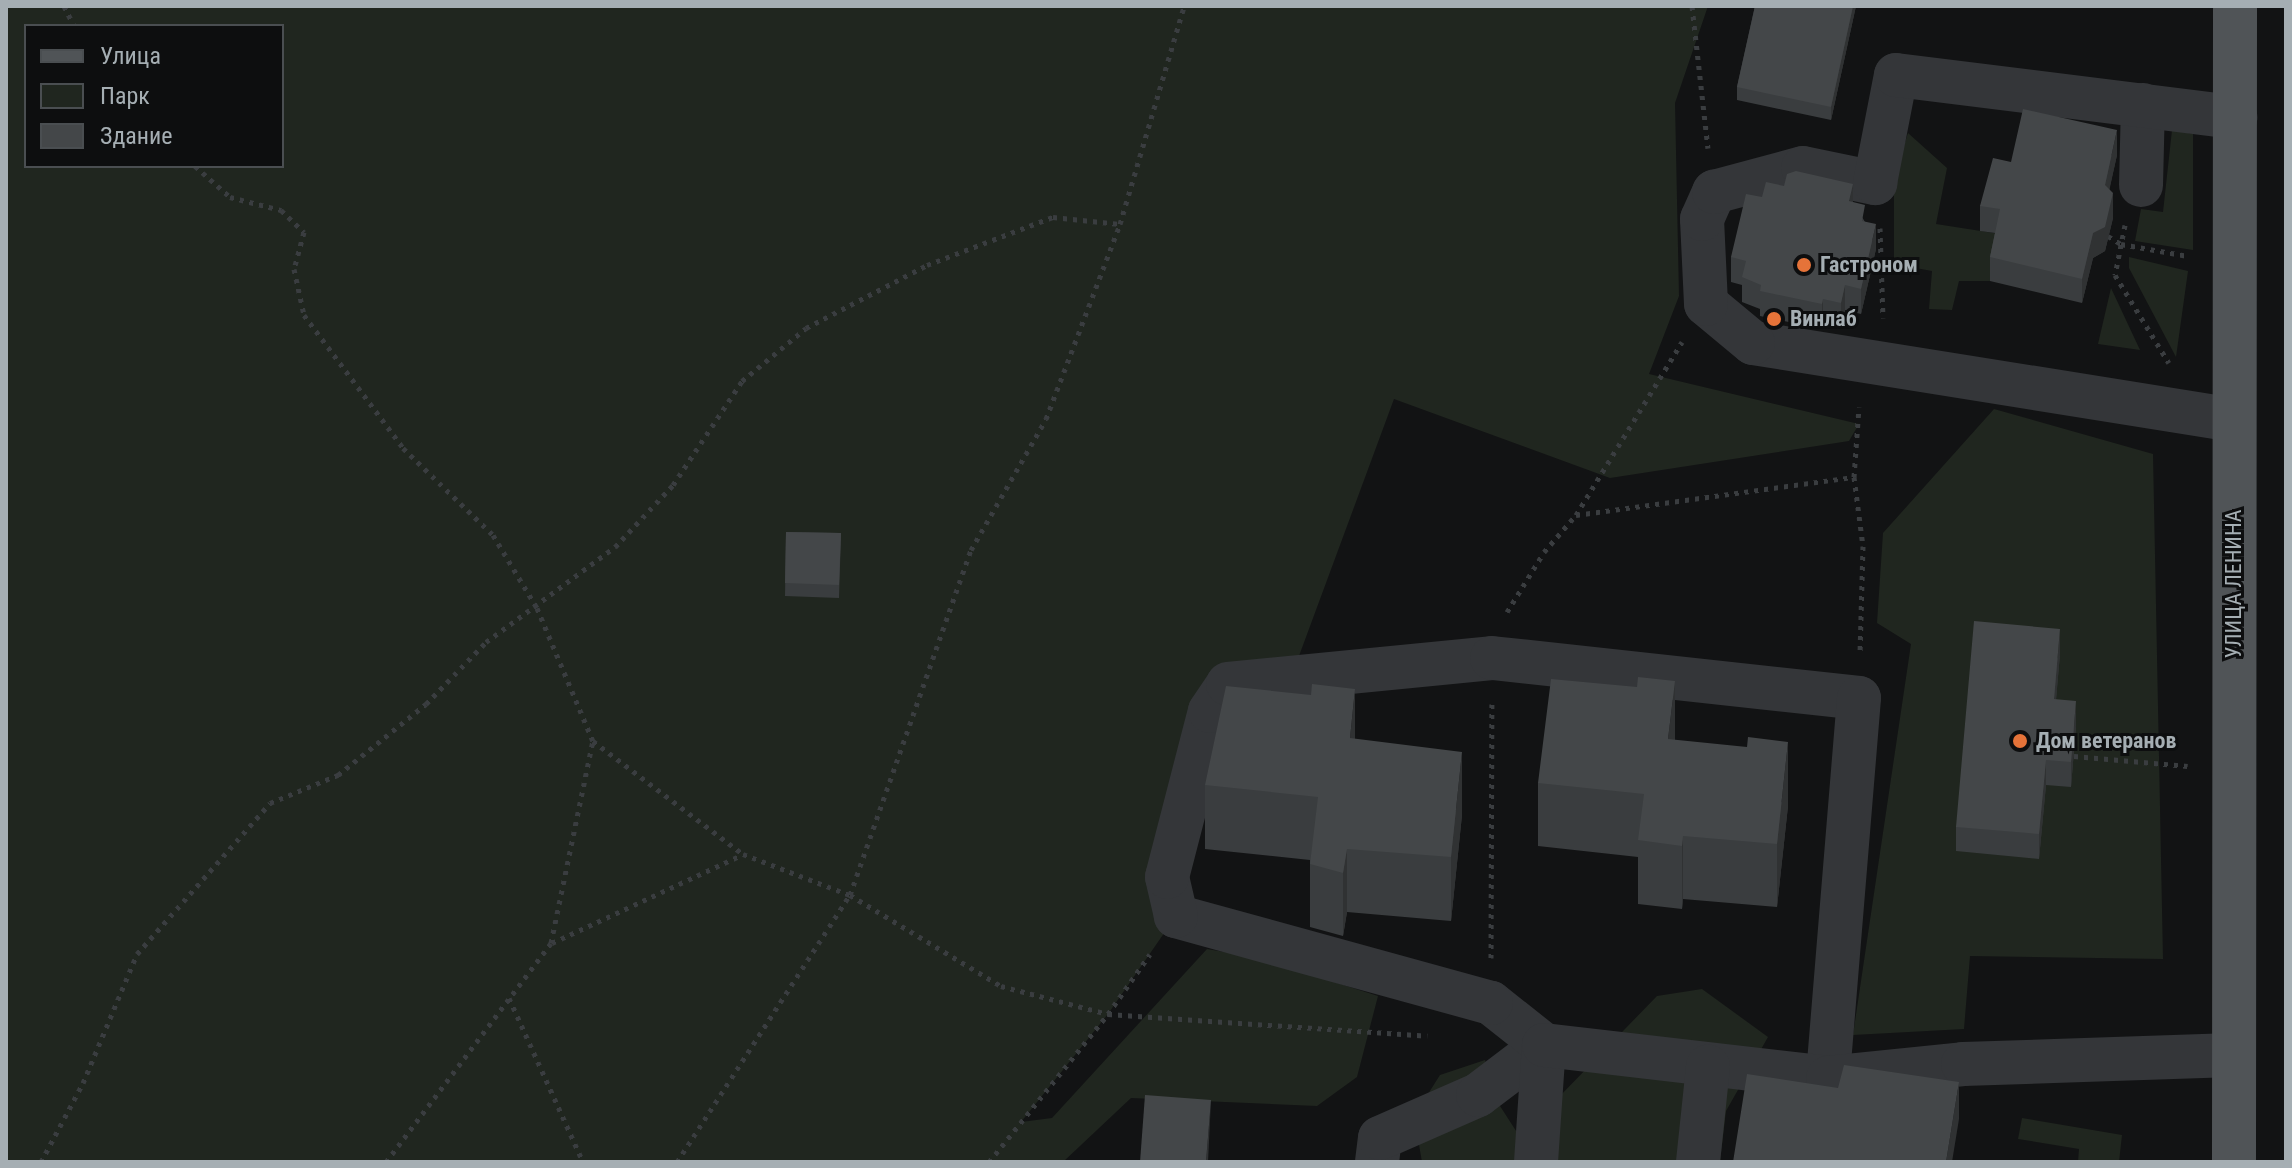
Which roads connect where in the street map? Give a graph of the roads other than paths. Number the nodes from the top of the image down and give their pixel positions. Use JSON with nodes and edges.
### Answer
{"nodes":[{"id":1,"x":2235,"y":6,"type":"edge"},
{"id":2,"x":2143,"y":105,"type":"junction"},
{"id":3,"x":2235,"y":117,"type":"junction"},
{"id":4,"x":2141,"y":185,"type":"road end"},
{"id":5,"x":2218,"y":417,"type":"junction"},
{"id":6,"x":1544,"y":1045,"type":"junction"},
{"id":7,"x":2233,"y":1055,"type":"junction"},
{"id":8,"x":1708,"y":1067,"type":"junction"},
{"id":9,"x":1828,"y":1078,"type":"junction"},
{"id":10,"x":1377,"y":1162,"type":"edge"},
{"id":11,"x":1536,"y":1162,"type":"edge"},
{"id":12,"x":1698,"y":1162,"type":"edge"},
{"id":13,"x":2234,"y":1162,"type":"edge"}],
"edges":[{"from":1,"to":3,"type":"main road","name":"УЛИЦА ЛЕНИНА"},
{"from":2,"to":3,"type":"lane"},
{"from":2,"to":4,"type":"lane"},
{"from":2,"to":5,"type":"lane"},
{"from":3,"to":5,"type":"main road","name":"УЛИЦА ЛЕНИНА"},
{"from":5,"to":7,"type":"main road","name":"УЛИЦА ЛЕНИНА"},
{"from":6,"to":8,"type":"lane"},
{"from":6,"to":9,"type":"lane"},
{"from":6,"to":10,"type":"lane"},
{"from":6,"to":11,"type":"lane"},
{"from":7,"to":9,"type":"lane"},
{"from":7,"to":13,"type":"main road","name":"УЛИЦА ЛЕНИНА"},
{"from":8,"to":9,"type":"lane"},
{"from":8,"to":12,"type":"lane"}]}
